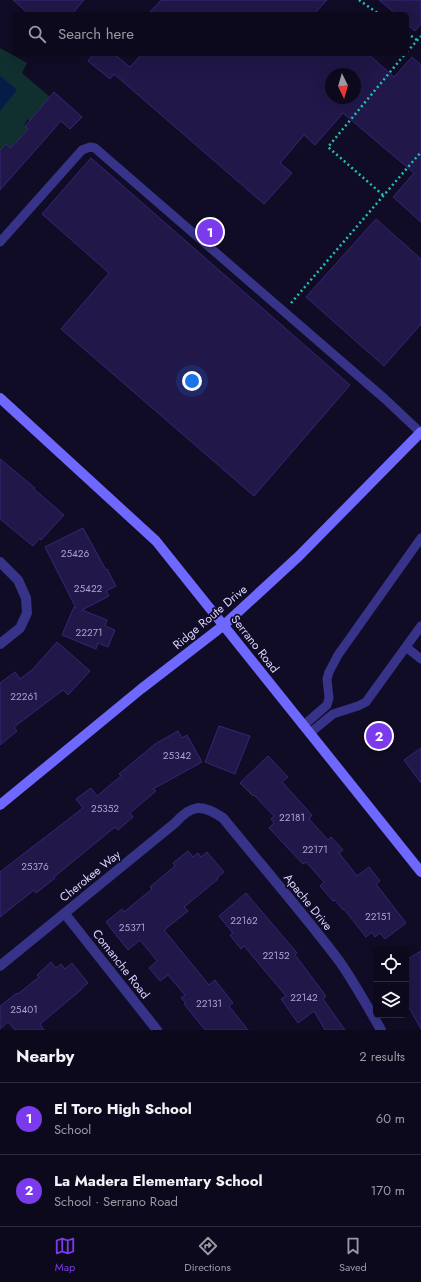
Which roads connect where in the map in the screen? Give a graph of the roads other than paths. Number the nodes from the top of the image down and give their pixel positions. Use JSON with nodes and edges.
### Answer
{"nodes":[{"id":1,"x":0,"y":242,"type":"edge"},
{"id":2,"x":0,"y":398,"type":"edge"},
{"id":3,"x":421,"y":432,"type":"edge"},
{"id":4,"x":421,"y":538,"type":"edge"},
{"id":5,"x":0,"y":562,"type":"edge"},
{"id":6,"x":224,"y":625,"type":"junction"},
{"id":7,"x":421,"y":626,"type":"edge"},
{"id":8,"x":0,"y":644,"type":"edge"},
{"id":9,"x":406,"y":647,"type":"junction"},
{"id":10,"x":421,"y":659,"type":"edge"},
{"id":11,"x":307,"y":729,"type":"junction"},
{"id":12,"x":0,"y":805,"type":"edge"},
{"id":13,"x":198,"y":808,"type":"joint"},
{"id":14,"x":421,"y":872,"type":"edge"},
{"id":15,"x":65,"y":914,"type":"junction"},
{"id":16,"x":0,"y":966,"type":"edge"},
{"id":17,"x":157,"y":1030,"type":"edge"},
{"id":18,"x":380,"y":1030,"type":"edge"}],
"edges":[{"from":1,"to":3,"type":"lane"},
{"from":2,"to":6,"type":"street","name":"Serrano Road"},
{"from":3,"to":6,"type":"street","name":"Ridge Route Drive"},
{"from":4,"to":11,"type":"lane"},
{"from":5,"to":8,"type":"street"},
{"from":6,"to":11,"type":"street","name":"Serrano Road"},
{"from":6,"to":12,"type":"street","name":"Ridge Route Drive"},
{"from":7,"to":9,"type":"lane"},
{"from":9,"to":10,"type":"lane"},
{"from":9,"to":11,"type":"lane"},
{"from":11,"to":14,"type":"street","name":"Serrano Road"},
{"from":13,"to":15,"type":"street","name":"Cherokee Way"},
{"from":13,"to":18,"type":"street","name":"Apache Drive"},
{"from":15,"to":16,"type":"street","name":"Cherokee Way"},
{"from":15,"to":17,"type":"street","name":"Comanche Road"}]}
